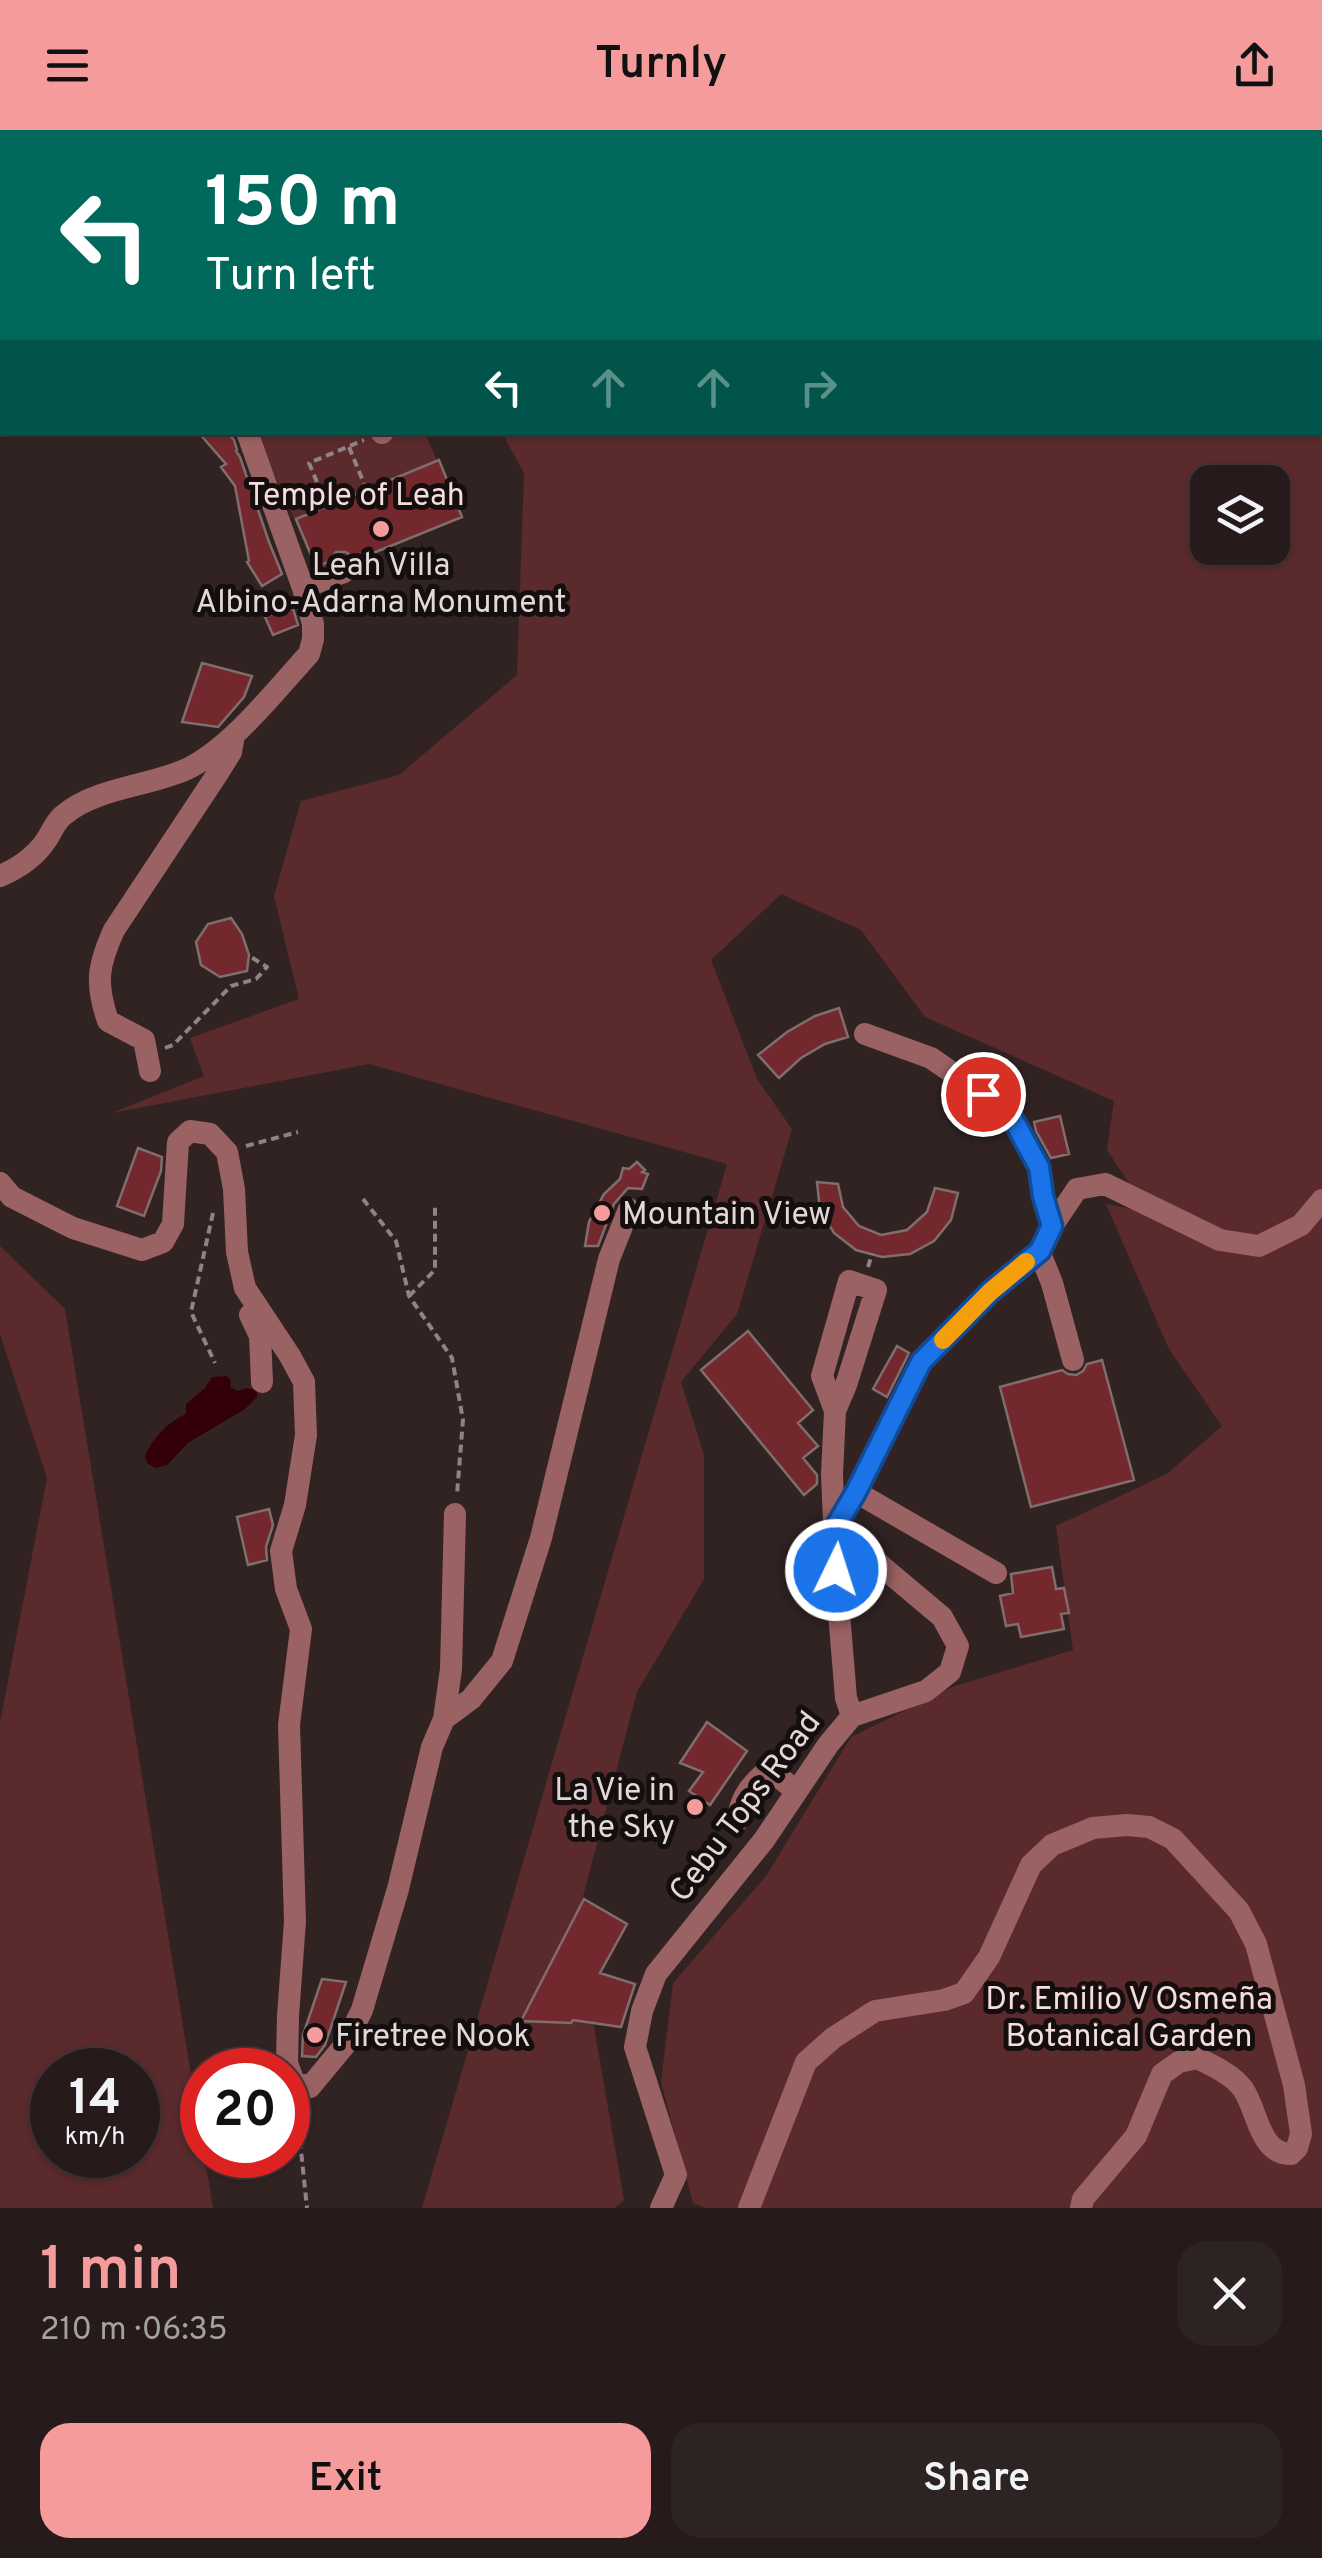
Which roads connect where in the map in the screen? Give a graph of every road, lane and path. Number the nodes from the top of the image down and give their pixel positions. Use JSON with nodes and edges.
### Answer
{"nodes":[{"id":1,"x":249,"y":435,"type":"edge"},
{"id":2,"x":377,"y":435,"type":"edge"},
{"id":3,"x":349,"y":446,"type":"junction"},
{"id":4,"x":365,"y":486,"type":"dead end"},
{"id":5,"x":322,"y":494,"type":"dead end"},
{"id":6,"x":342,"y":566,"type":"dead end"},
{"id":7,"x":304,"y":588,"type":"junction"},
{"id":8,"x":234,"y":734,"type":"junction"},
{"id":9,"x":0,"y":876,"type":"edge"},
{"id":10,"x":251,"y":957,"type":"dead end"},
{"id":11,"x":866,"y":1034,"type":"dead end"},
{"id":12,"x":148,"y":1063,"type":"joint"},
{"id":13,"x":298,"y":1132,"type":"dead end"},
{"id":14,"x":227,"y":1152,"type":"junction"},
{"id":15,"x":0,"y":1183,"type":"edge"},
{"id":16,"x":363,"y":1198,"type":"dead end"},
{"id":17,"x":1322,"y":1200,"type":"edge"},
{"id":18,"x":215,"y":1206,"type":"dead end"},
{"id":19,"x":435,"y":1208,"type":"dead end"},
{"id":20,"x":629,"y":1209,"type":"dead end"},
{"id":21,"x":1052,"y":1226,"type":"junction"},
{"id":22,"x":1040,"y":1251,"type":"junction"},
{"id":23,"x":245,"y":1288,"type":"junction"},
{"id":24,"x":409,"y":1296,"type":"junction"},
{"id":25,"x":1073,"y":1360,"type":"dead end"},
{"id":26,"x":215,"y":1363,"type":"dead end"},
{"id":27,"x":262,"y":1382,"type":"dead end"},
{"id":28,"x":834,"y":1411,"type":"junction"},
{"id":29,"x":856,"y":1492,"type":"junction"},
{"id":30,"x":455,"y":1514,"type":"joint"},
{"id":31,"x":836,"y":1526,"type":"junction"},
{"id":32,"x":996,"y":1573,"type":"dead end"},
{"id":33,"x":852,"y":1716,"type":"junction"},
{"id":34,"x":444,"y":1719,"type":"junction"},
{"id":35,"x":796,"y":1791,"type":"junction"},
{"id":36,"x":738,"y":1820,"type":"dead end"},
{"id":37,"x":288,"y":2048,"type":"edge"},
{"id":38,"x":310,"y":2087,"type":"edge"},
{"id":39,"x":304,"y":2178,"type":"edge"},
{"id":40,"x":307,"y":2208,"type":"edge"},
{"id":41,"x":661,"y":2208,"type":"edge"},
{"id":42,"x":750,"y":2208,"type":"edge"},
{"id":43,"x":1082,"y":2208,"type":"edge"}],
"edges":[{"from":1,"to":7,"type":"street"},
{"from":2,"to":3,"type":"path"},
{"from":3,"to":4,"type":"path"},
{"from":3,"to":5,"type":"path"},
{"from":6,"to":7,"type":"street"},
{"from":7,"to":8,"type":"street"},
{"from":8,"to":9,"type":"street"},
{"from":8,"to":12,"type":"street"},
{"from":10,"to":12,"type":"path"},
{"from":11,"to":21,"type":"street"},
{"from":13,"to":14,"type":"path"},
{"from":14,"to":15,"type":"street"},
{"from":14,"to":23,"type":"street"},
{"from":16,"to":24,"type":"path"},
{"from":17,"to":21,"type":"street"},
{"from":18,"to":26,"type":"path"},
{"from":19,"to":24,"type":"path"},
{"from":20,"to":34,"type":"street"},
{"from":21,"to":22,"type":"street"},
{"from":22,"to":25,"type":"street"},
{"from":22,"to":29,"type":"street"},
{"from":23,"to":27,"type":"street"},
{"from":23,"to":37,"type":"street"},
{"from":24,"to":30,"type":"path"},
{"from":28,"to":28,"type":"street"},
{"from":28,"to":31,"type":"street"},
{"from":29,"to":31,"type":"street"},
{"from":29,"to":32,"type":"street"},
{"from":30,"to":34,"type":"street"},
{"from":31,"to":33,"type":"street"},
{"from":31,"to":33,"type":"street","name":"Cebu Tops Road"},
{"from":33,"to":35,"type":"street","name":"Cebu Tops Road"},
{"from":34,"to":38,"type":"street"},
{"from":35,"to":36,"type":"street"},
{"from":35,"to":41,"type":"street","name":"Cebu Tops Road"},
{"from":39,"to":40,"type":"path"},
{"from":42,"to":43,"type":"street"}]}
